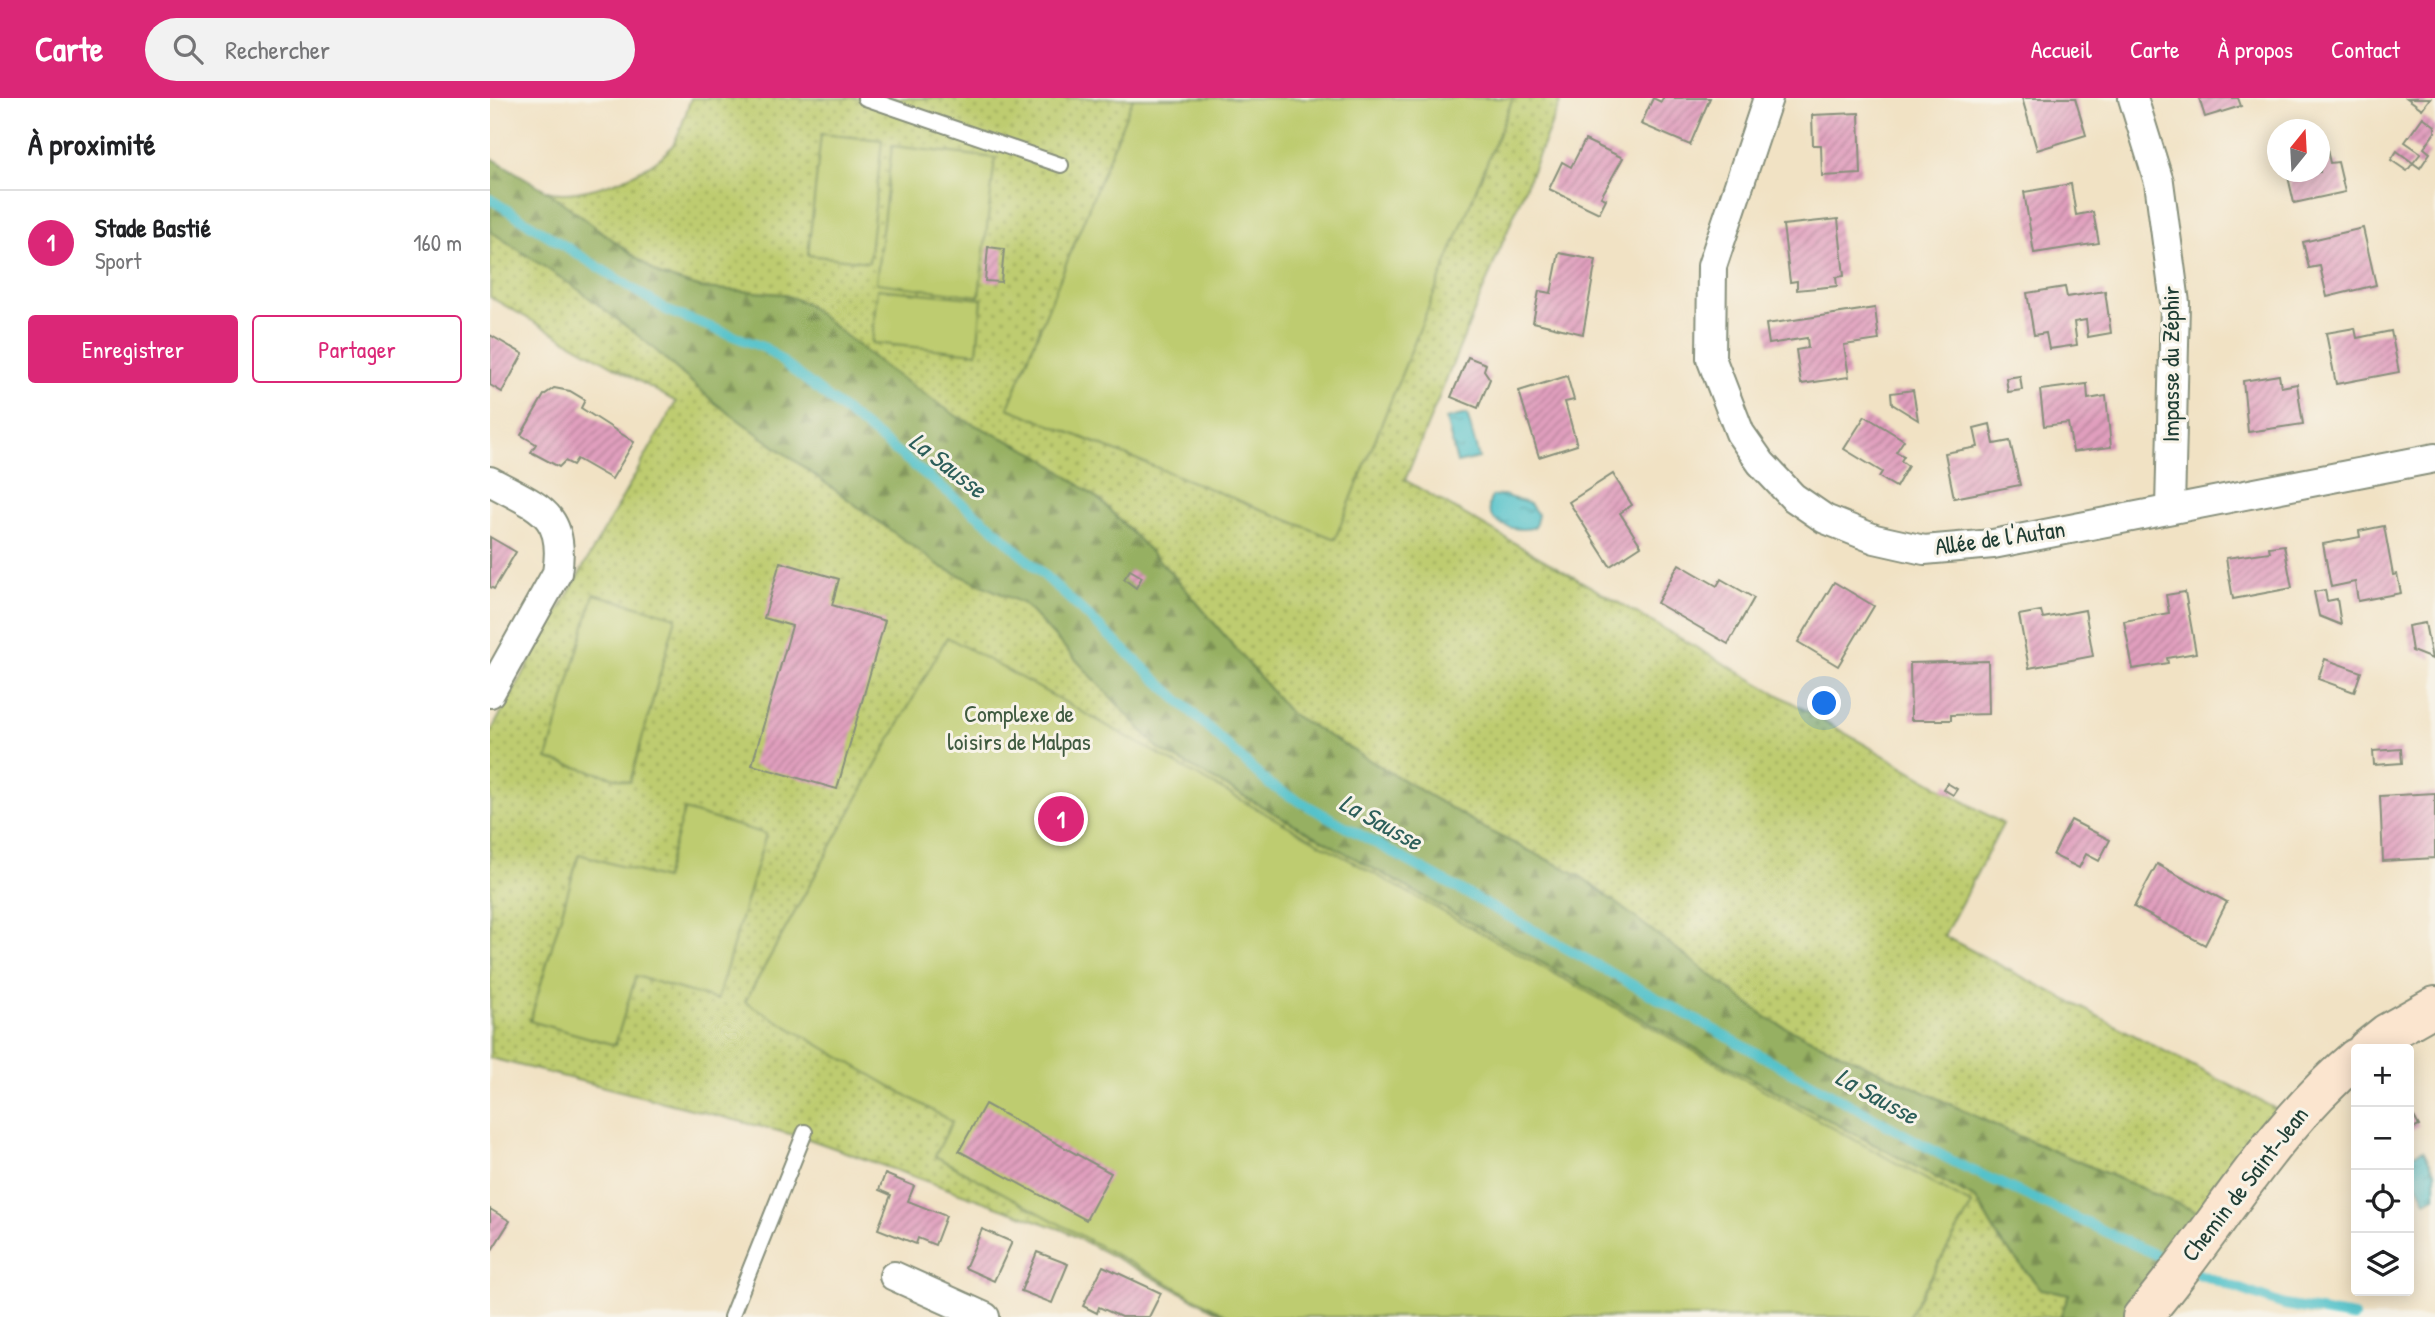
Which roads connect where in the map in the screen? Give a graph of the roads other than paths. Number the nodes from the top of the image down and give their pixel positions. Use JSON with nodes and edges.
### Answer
{"nodes":[{"id":1,"x":865,"y":98,"type":"edge"},
{"id":2,"x":1768,"y":98,"type":"edge"},
{"id":3,"x":2133,"y":98,"type":"edge"},
{"id":4,"x":1061,"y":165,"type":"dead end"},
{"id":5,"x":2435,"y":458,"type":"edge"},
{"id":6,"x":490,"y":481,"type":"edge"},
{"id":7,"x":2170,"y":508,"type":"junction"},
{"id":8,"x":490,"y":693,"type":"edge"},
{"id":9,"x":2435,"y":1006,"type":"edge"},
{"id":10,"x":2373,"y":1044,"type":"edge"},
{"id":11,"x":2351,"y":1062,"type":"edge"},
{"id":12,"x":805,"y":1132,"type":"dead end"},
{"id":13,"x":894,"y":1276,"type":"dead end"},
{"id":14,"x":731,"y":1317,"type":"edge"},
{"id":15,"x":985,"y":1317,"type":"edge"},
{"id":16,"x":2142,"y":1317,"type":"edge"}],
"edges":[{"from":1,"to":4,"type":"lane"},
{"from":2,"to":7,"type":"street","name":"Allée de l'Autan"},
{"from":3,"to":7,"type":"street","name":"Impasse du Zéphir"},
{"from":5,"to":7,"type":"street","name":"Allée de l'Autan"},
{"from":6,"to":8,"type":"street"},
{"from":9,"to":10,"type":"street"},
{"from":11,"to":16,"type":"street","name":"Chemin de Saint-Jean"},
{"from":12,"to":14,"type":"lane"},
{"from":13,"to":15,"type":"street"}]}
